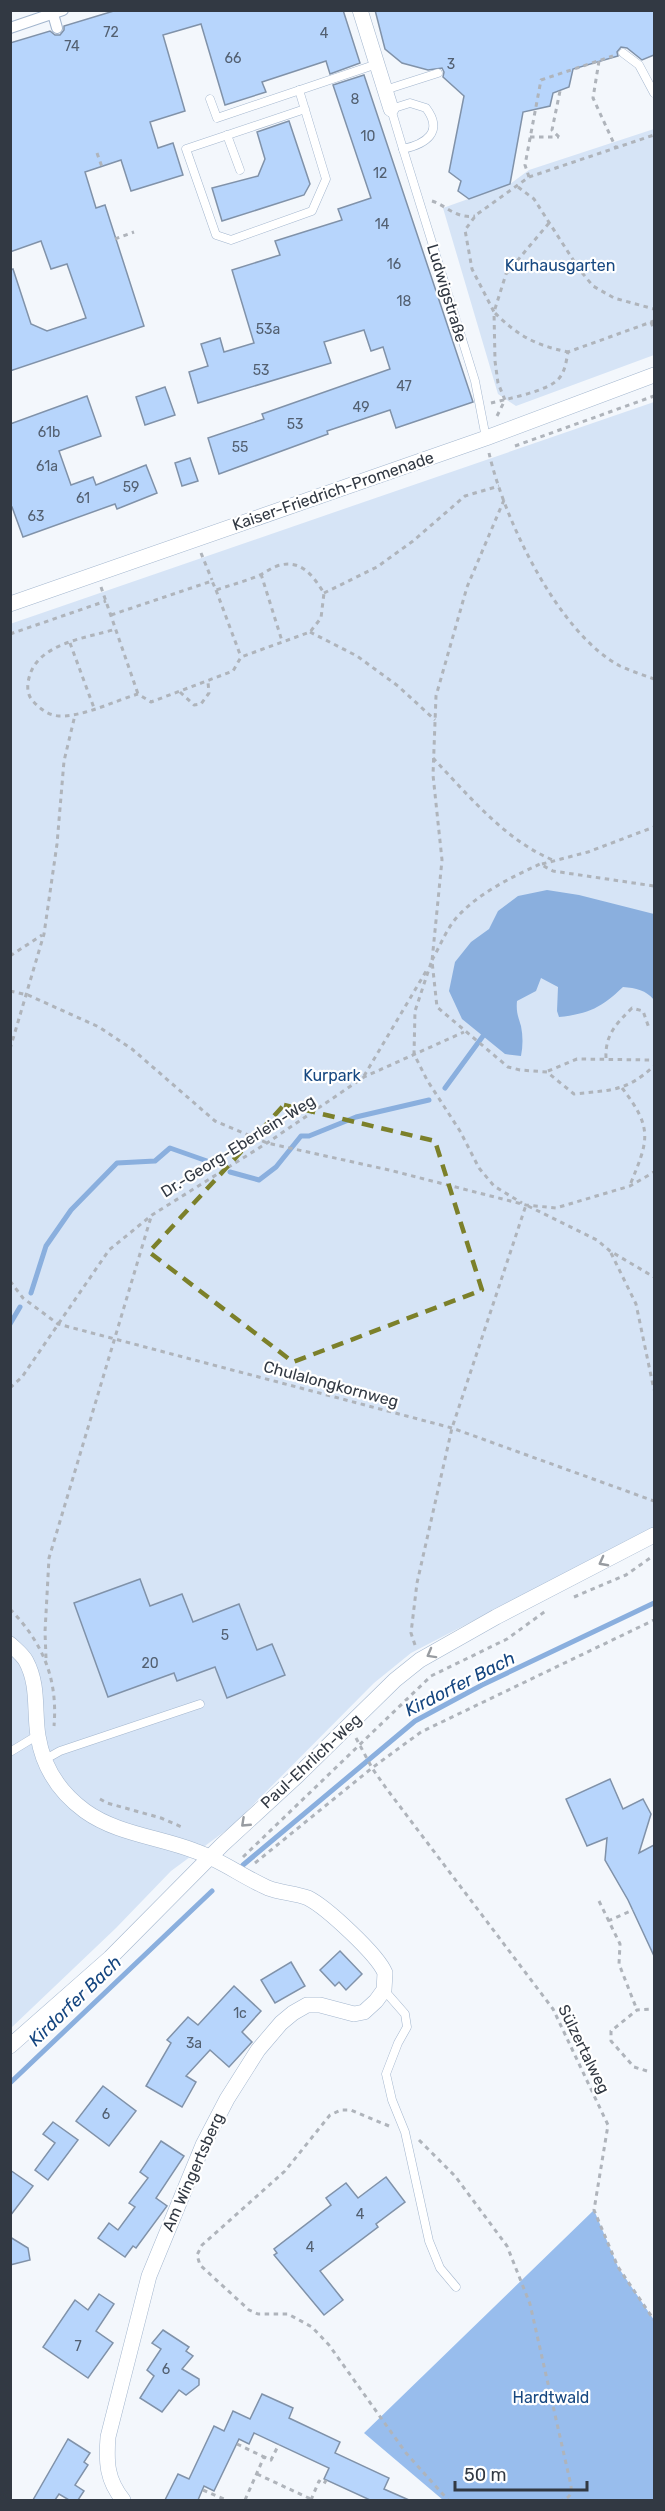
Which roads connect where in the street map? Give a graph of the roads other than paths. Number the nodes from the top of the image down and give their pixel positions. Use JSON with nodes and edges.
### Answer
{"nodes":[{"id":1,"x":360,"y":10,"type":"edge"},
{"id":2,"x":58,"y":12,"type":"edge"},
{"id":3,"x":10,"y":28,"type":"edge"},
{"id":4,"x":57,"y":28,"type":"dead end"},
{"id":5,"x":623,"y":53,"type":"road end"},
{"id":6,"x":376,"y":64,"type":"junction"},
{"id":7,"x":438,"y":73,"type":"dead end"},
{"id":8,"x":299,"y":90,"type":"junction"},
{"id":9,"x":386,"y":90,"type":"junction"},
{"id":10,"x":654,"y":93,"type":"edge"},
{"id":11,"x":210,"y":99,"type":"dead end"},
{"id":12,"x":305,"y":109,"type":"junction"},
{"id":13,"x":391,"y":109,"type":"junction"},
{"id":14,"x":227,"y":135,"type":"junction"},
{"id":15,"x":403,"y":149,"type":"junction"},
{"id":16,"x":240,"y":170,"type":"dead end"},
{"id":17,"x":654,"y":375,"type":"edge"},
{"id":18,"x":486,"y":438,"type":"junction"},
{"id":19,"x":10,"y":604,"type":"edge"},
{"id":20,"x":654,"y":1535,"type":"edge"},
{"id":21,"x":10,"y":1644,"type":"edge"},
{"id":22,"x":200,"y":1704,"type":"dead end"},
{"id":23,"x":38,"y":1735,"type":"junction"},
{"id":24,"x":10,"y":1752,"type":"edge"},
{"id":25,"x":44,"y":1760,"type":"junction"},
{"id":26,"x":209,"y":1857,"type":"junction"},
{"id":27,"x":384,"y":1990,"type":"junction"},
{"id":28,"x":10,"y":2046,"type":"edge"},
{"id":29,"x":456,"y":2287,"type":"dead end"},
{"id":30,"x":123,"y":2500,"type":"edge"}],
"edges":[{"from":1,"to":6,"type":"street","name":"Ludwigstraße"},
{"from":2,"to":3,"type":"street"},
{"from":2,"to":4,"type":"street"},
{"from":5,"to":10,"type":"lane"},
{"from":6,"to":8,"type":"lane"},
{"from":6,"to":9,"type":"street","name":"Ludwigstraße"},
{"from":7,"to":9,"type":"lane"},
{"from":8,"to":11,"type":"lane"},
{"from":8,"to":12,"type":"lane"},
{"from":9,"to":13,"type":"street","name":"Ludwigstraße"},
{"from":12,"to":14,"type":"lane"},
{"from":12,"to":14,"type":"lane"},
{"from":13,"to":15,"type":"lane","name":"Ludwigstraße"},
{"from":13,"to":15,"type":"lane"},
{"from":14,"to":16,"type":"lane"},
{"from":15,"to":18,"type":"lane","name":"Ludwigstraße"},
{"from":17,"to":18,"type":"street","name":"Kaiser-Friedrich-Promenade"},
{"from":18,"to":19,"type":"street","name":"Kaiser-Friedrich-Promenade"},
{"from":20,"to":26,"type":"street","name":"Paul-Ehrlich-Weg","one_way":true},
{"from":21,"to":23,"type":"street"},
{"from":22,"to":25,"type":"lane"},
{"from":23,"to":24,"type":"lane"},
{"from":23,"to":25,"type":"street"},
{"from":25,"to":26,"type":"street"},
{"from":26,"to":27,"type":"street"},
{"from":26,"to":28,"type":"street","name":"Paul-Ehrlich-Weg"},
{"from":27,"to":29,"type":"lane"},
{"from":27,"to":30,"type":"street","name":"Am Wingertsberg"}]}
